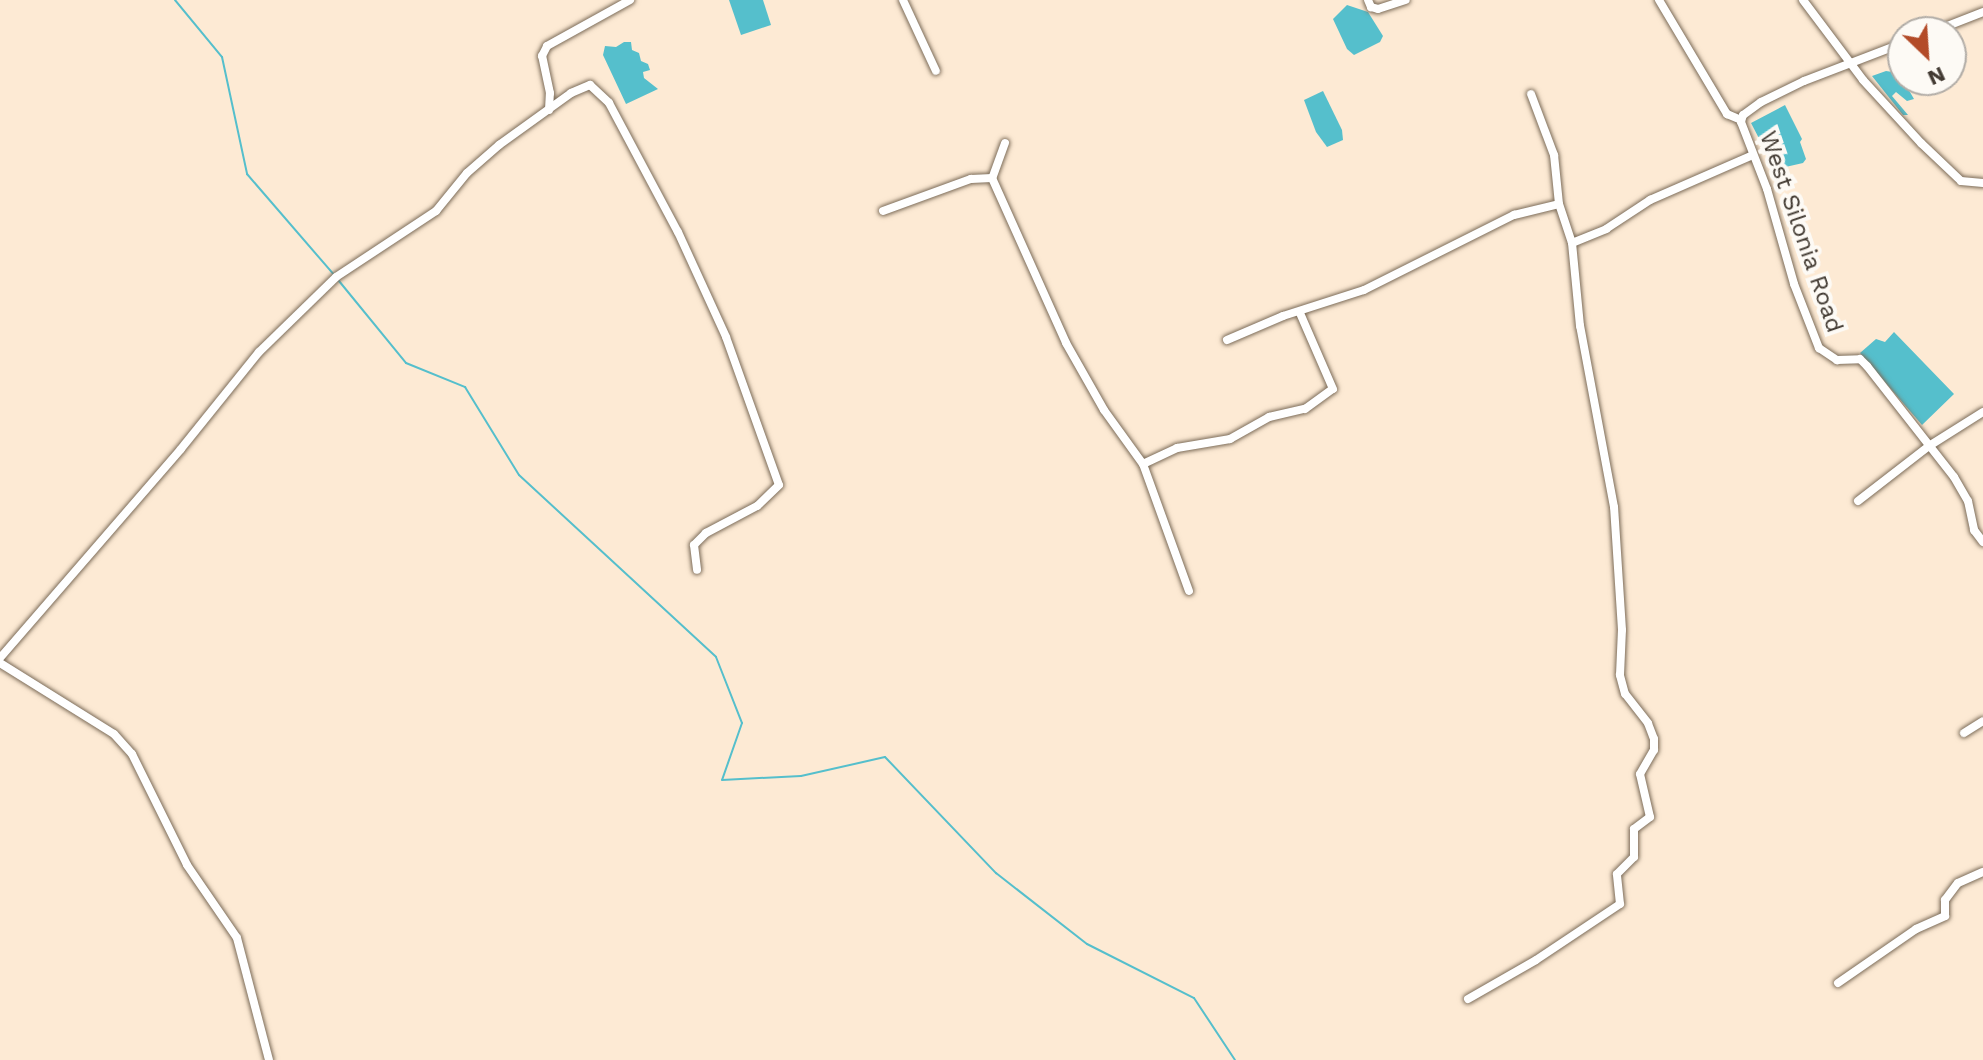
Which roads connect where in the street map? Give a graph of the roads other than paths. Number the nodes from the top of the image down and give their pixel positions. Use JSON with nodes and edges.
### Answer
{"nodes":[{"id":1,"x":630,"y":0,"type":"edge"},
{"id":2,"x":903,"y":0,"type":"edge"},
{"id":3,"x":1368,"y":0,"type":"edge"},
{"id":4,"x":1406,"y":0,"type":"edge"},
{"id":5,"x":1659,"y":0,"type":"edge"},
{"id":6,"x":1803,"y":0,"type":"edge"},
{"id":7,"x":1887,"y":49,"type":"edge"},
{"id":8,"x":1852,"y":63,"type":"junction"},
{"id":9,"x":936,"y":71,"type":"dead end"},
{"id":10,"x":1531,"y":94,"type":"dead end"},
{"id":11,"x":549,"y":110,"type":"junction"},
{"id":12,"x":1741,"y":120,"type":"junction"},
{"id":13,"x":1005,"y":143,"type":"dead end"},
{"id":14,"x":1753,"y":155,"type":"junction"},
{"id":15,"x":992,"y":178,"type":"junction"},
{"id":16,"x":1983,"y":183,"type":"edge"},
{"id":17,"x":1559,"y":204,"type":"junction"},
{"id":18,"x":883,"y":211,"type":"dead end"},
{"id":19,"x":1572,"y":243,"type":"junction"},
{"id":20,"x":1300,"y":313,"type":"junction"},
{"id":21,"x":1227,"y":340,"type":"dead end"},
{"id":22,"x":1983,"y":412,"type":"edge"},
{"id":23,"x":1929,"y":446,"type":"junction"},
{"id":24,"x":1143,"y":464,"type":"junction"},
{"id":25,"x":1858,"y":501,"type":"dead end"},
{"id":26,"x":1983,"y":542,"type":"edge"},
{"id":27,"x":697,"y":570,"type":"dead end"},
{"id":28,"x":1189,"y":591,"type":"dead end"},
{"id":29,"x":0,"y":660,"type":"edge"},
{"id":30,"x":1983,"y":721,"type":"edge"},
{"id":31,"x":1964,"y":733,"type":"dead end"},
{"id":32,"x":1983,"y":872,"type":"edge"},
{"id":33,"x":1838,"y":983,"type":"dead end"},
{"id":34,"x":1468,"y":999,"type":"dead end"},
{"id":35,"x":269,"y":1060,"type":"edge"}],
"edges":[{"from":1,"to":11,"type":"street"},
{"from":2,"to":9,"type":"street"},
{"from":3,"to":4,"type":"street"},
{"from":5,"to":12,"type":"street"},
{"from":6,"to":8,"type":"street"},
{"from":7,"to":8,"type":"street","name":"West Silonia Road"},
{"from":8,"to":12,"type":"street","name":"West Silonia Road"},
{"from":8,"to":16,"type":"street"},
{"from":10,"to":17,"type":"street"},
{"from":11,"to":27,"type":"street"},
{"from":11,"to":29,"type":"street"},
{"from":12,"to":14,"type":"street","name":"West Silonia Road"},
{"from":13,"to":15,"type":"street"},
{"from":14,"to":19,"type":"street"},
{"from":14,"to":23,"type":"street","name":"West Silonia Road"},
{"from":15,"to":18,"type":"street"},
{"from":15,"to":24,"type":"street"},
{"from":17,"to":19,"type":"street"},
{"from":17,"to":20,"type":"street"},
{"from":19,"to":34,"type":"street"},
{"from":20,"to":21,"type":"street"},
{"from":20,"to":24,"type":"street"},
{"from":22,"to":23,"type":"street"},
{"from":23,"to":25,"type":"street"},
{"from":23,"to":26,"type":"street"},
{"from":24,"to":28,"type":"street"},
{"from":29,"to":35,"type":"street"},
{"from":30,"to":31,"type":"street"},
{"from":32,"to":33,"type":"street"}]}
